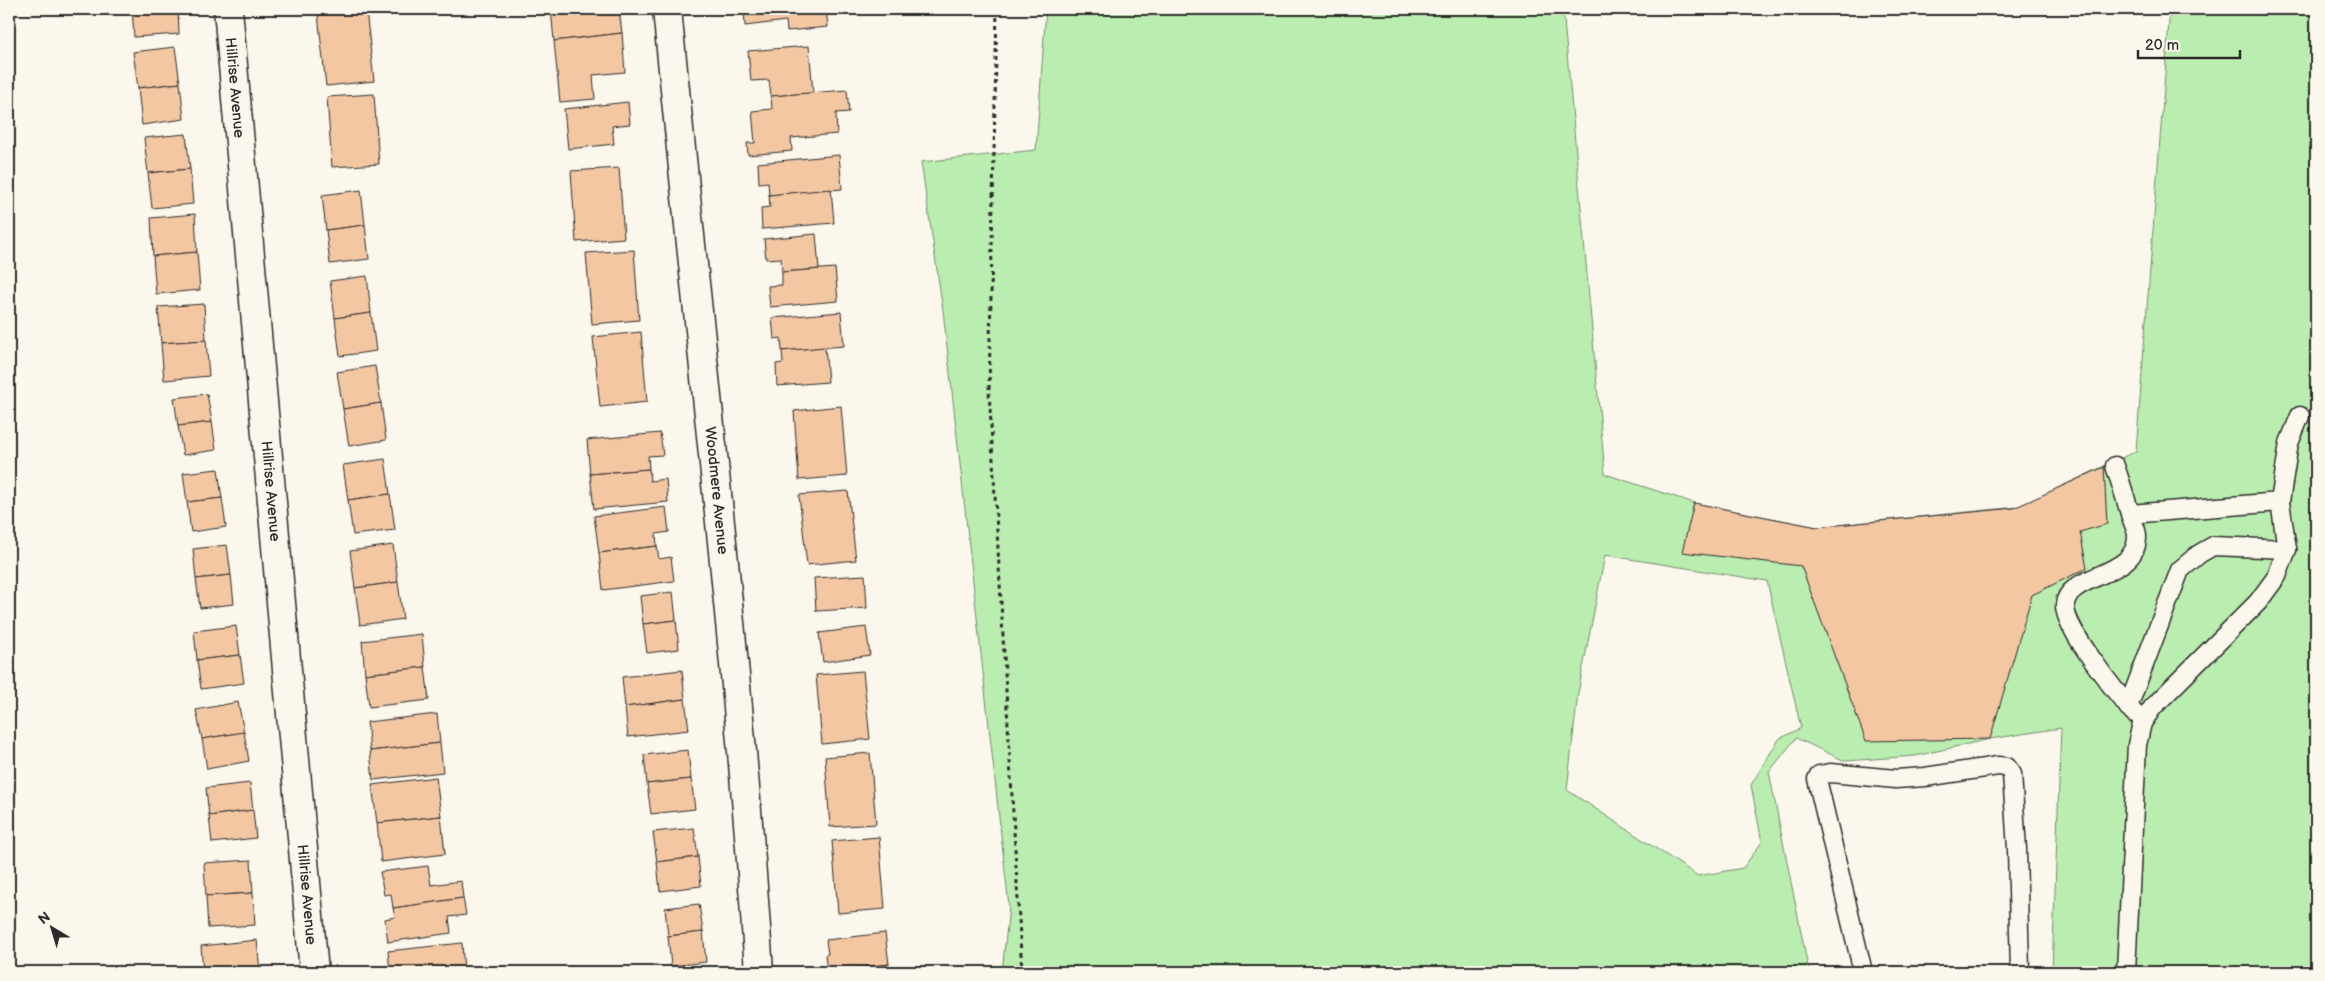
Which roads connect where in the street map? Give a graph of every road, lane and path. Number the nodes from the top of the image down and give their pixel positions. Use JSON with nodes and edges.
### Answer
{"nodes":[{"id":1,"x":228,"y":9,"type":"edge"},
{"id":2,"x":667,"y":9,"type":"edge"},
{"id":3,"x":997,"y":9,"type":"edge"},
{"id":4,"x":2300,"y":416,"type":"dead end"},
{"id":5,"x":2115,"y":466,"type":"dead end"},
{"id":6,"x":2280,"y":502,"type":"junction"},
{"id":7,"x":2130,"y":514,"type":"junction"},
{"id":8,"x":2287,"y":548,"type":"junction"},
{"id":9,"x":2128,"y":707,"type":"junction"},
{"id":10,"x":2142,"y":723,"type":"junction"},
{"id":11,"x":314,"y":972,"type":"edge"},
{"id":12,"x":759,"y":972,"type":"edge"},
{"id":13,"x":1022,"y":972,"type":"edge"},
{"id":14,"x":1863,"y":972,"type":"edge"},
{"id":15,"x":2020,"y":972,"type":"edge"},
{"id":16,"x":2126,"y":972,"type":"edge"}],
"edges":[{"from":1,"to":11,"type":"street","name":"Hillrise Avenue"},
{"from":2,"to":12,"type":"street","name":"Woodmere Avenue"},
{"from":3,"to":13,"type":"path"},
{"from":4,"to":6,"type":"lane"},
{"from":5,"to":7,"type":"lane"},
{"from":6,"to":7,"type":"lane"},
{"from":6,"to":8,"type":"lane"},
{"from":7,"to":9,"type":"lane"},
{"from":8,"to":9,"type":"lane"},
{"from":8,"to":10,"type":"lane"},
{"from":9,"to":10,"type":"lane"},
{"from":10,"to":16,"type":"lane"},
{"from":14,"to":15,"type":"lane"}]}
